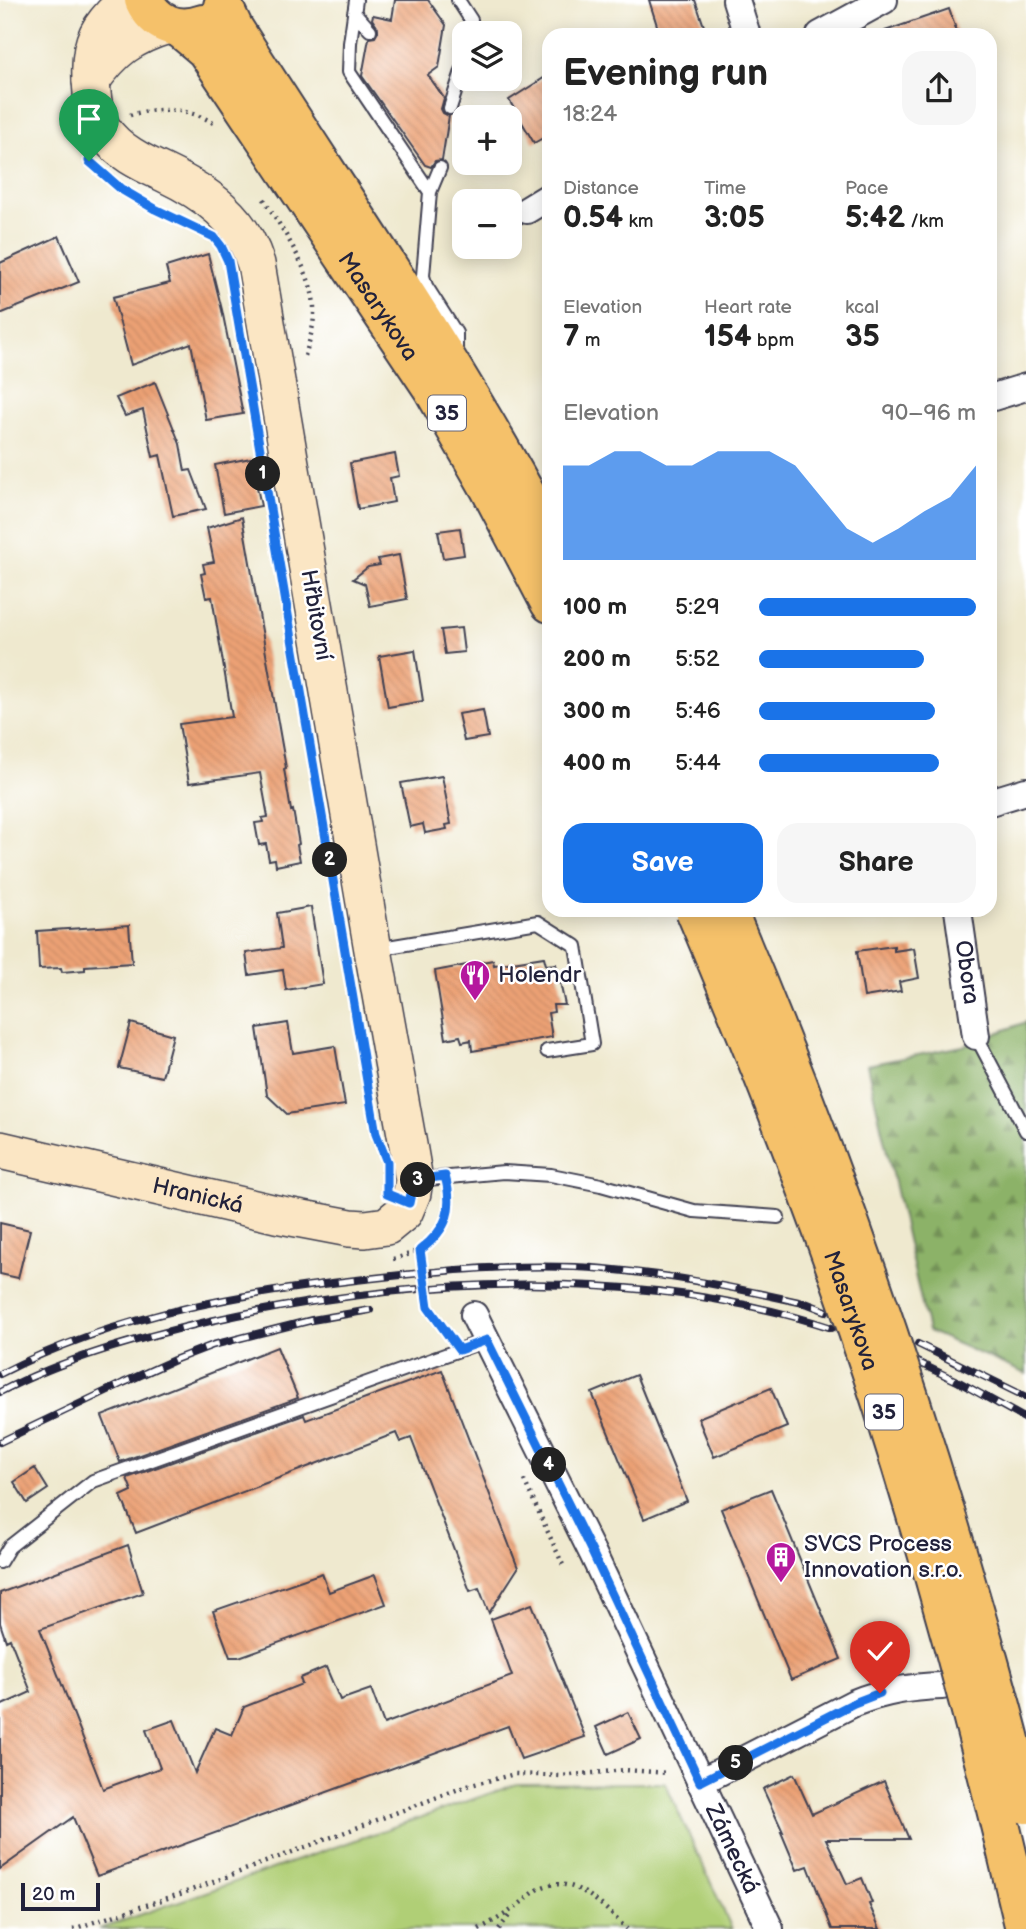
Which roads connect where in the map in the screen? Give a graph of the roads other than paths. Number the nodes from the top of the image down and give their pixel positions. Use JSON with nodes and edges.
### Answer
{"nodes":[{"id":1,"x":127,"y":0,"type":"edge"},
{"id":2,"x":458,"y":0,"type":"edge"},
{"id":3,"x":736,"y":0,"type":"edge"},
{"id":4,"x":884,"y":0,"type":"edge"},
{"id":5,"x":224,"y":3,"type":"edge"},
{"id":6,"x":355,"y":6,"type":"edge"},
{"id":7,"x":164,"y":17,"type":"edge"},
{"id":8,"x":471,"y":21,"type":"edge"},
{"id":9,"x":745,"y":28,"type":"edge"},
{"id":10,"x":833,"y":28,"type":"edge"},
{"id":11,"x":370,"y":30,"type":"dead end"},
{"id":12,"x":91,"y":81,"type":"junction"},
{"id":13,"x":456,"y":91,"type":"edge"},
{"id":14,"x":450,"y":108,"type":"dead end"},
{"id":15,"x":440,"y":169,"type":"dead end"},
{"id":16,"x":430,"y":192,"type":"junction"},
{"id":17,"x":542,"y":201,"type":"edge"},
{"id":18,"x":527,"y":210,"type":"dead end"},
{"id":19,"x":458,"y":377,"type":"junction"},
{"id":20,"x":1026,"y":387,"type":"edge"},
{"id":21,"x":997,"y":396,"type":"edge"},
{"id":22,"x":542,"y":524,"type":"edge"},
{"id":23,"x":542,"y":588,"type":"edge"},
{"id":24,"x":1026,"y":791,"type":"edge"},
{"id":25,"x":997,"y":800,"type":"edge"},
{"id":26,"x":698,"y":917,"type":"edge"},
{"id":27,"x":730,"y":917,"type":"edge"},
{"id":28,"x":959,"y":917,"type":"edge"},
{"id":29,"x":373,"y":950,"type":"junction"},
{"id":30,"x":976,"y":1036,"type":"joint"},
{"id":31,"x":547,"y":1051,"type":"dead end"},
{"id":32,"x":1026,"y":1131,"type":"edge"},
{"id":33,"x":0,"y":1150,"type":"edge"},
{"id":34,"x":429,"y":1178,"type":"junction"},
{"id":35,"x":778,"y":1217,"type":"dead end"},
{"id":36,"x":397,"y":1220,"type":"joint"},
{"id":37,"x":474,"y":1315,"type":"dead end"},
{"id":38,"x":487,"y":1340,"type":"junction"},
{"id":39,"x":0,"y":1562,"type":"edge"},
{"id":40,"x":942,"y":1686,"type":"dead end"},
{"id":41,"x":700,"y":1782,"type":"junction"},
{"id":42,"x":1026,"y":1804,"type":"edge"},
{"id":43,"x":770,"y":1929,"type":"edge"},
{"id":44,"x":1025,"y":1929,"type":"edge"}],
"edges":[{"from":1,"to":12,"type":"street","name":"Hřbitovní"},
{"from":2,"to":8,"type":"lane"},
{"from":3,"to":9,"type":"street"},
{"from":4,"to":10,"type":"street"},
{"from":5,"to":7,"type":"main road","number":"35"},
{"from":5,"to":19,"type":"main road","name":"Masarykova","number":"35"},
{"from":6,"to":11,"type":"lane"},
{"from":6,"to":16,"type":"lane"},
{"from":7,"to":12,"type":"street"},
{"from":7,"to":23,"type":"main road","name":"Masarykova","number":"35"},
{"from":12,"to":29,"type":"street","name":"Hřbitovní"},
{"from":13,"to":14,"type":"lane"},
{"from":15,"to":16,"type":"lane"},
{"from":16,"to":19,"type":"lane"},
{"from":17,"to":18,"type":"street"},
{"from":19,"to":22,"type":"main road","name":"Masarykova","number":"35"},
{"from":20,"to":21,"type":"street"},
{"from":24,"to":25,"type":"street"},
{"from":26,"to":44,"type":"main road","name":"Masarykova","number":"35","bridge":true},
{"from":27,"to":42,"type":"main road","name":"Masarykova","number":"35","bridge":true},
{"from":28,"to":30,"type":"street","name":"Obora"},
{"from":29,"to":31,"type":"lane"},
{"from":29,"to":34,"type":"street","name":"Hřbitovní"},
{"from":30,"to":32,"type":"lane"},
{"from":33,"to":36,"type":"street","name":"Hranická"},
{"from":34,"to":35,"type":"lane"},
{"from":34,"to":36,"type":"street","name":"Hřbitovní"},
{"from":37,"to":38,"type":"street","name":"Zámecká"},
{"from":38,"to":39,"type":"lane"},
{"from":38,"to":41,"type":"street","name":"Zámecká"},
{"from":40,"to":41,"type":"street"},
{"from":41,"to":43,"type":"street","name":"Zámecká"}]}
